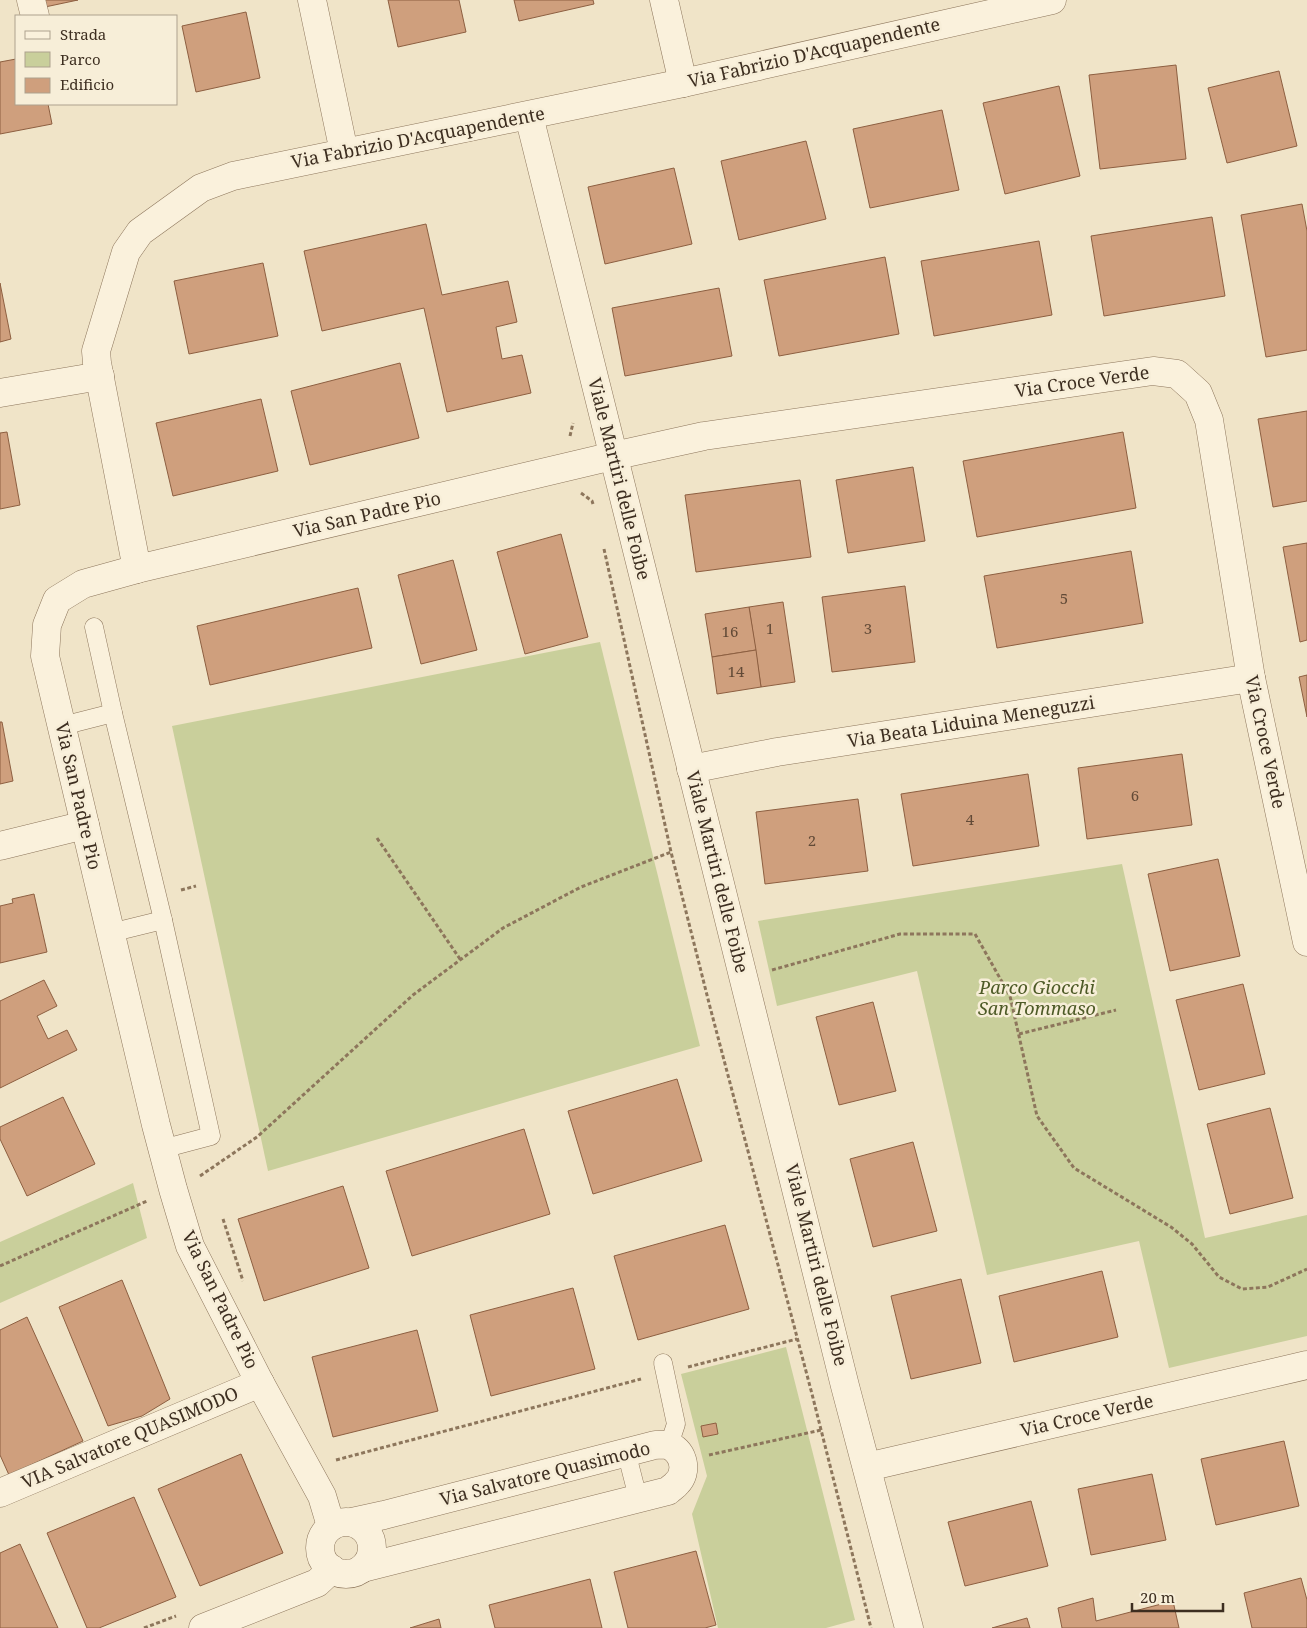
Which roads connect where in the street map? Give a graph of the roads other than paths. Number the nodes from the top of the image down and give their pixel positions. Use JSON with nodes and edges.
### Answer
{"nodes":[{"id":1,"x":31,"y":0,"type":"edge"},
{"id":2,"x":312,"y":0,"type":"edge"},
{"id":3,"x":664,"y":0,"type":"edge"},
{"id":4,"x":1052,"y":0,"type":"edge"},
{"id":5,"x":35,"y":15,"type":"edge"},
{"id":6,"x":683,"y":83,"type":"junction"},
{"id":7,"x":529,"y":116,"type":"junction"},
{"id":8,"x":344,"y":152,"type":"junction"},
{"id":9,"x":100,"y":376,"type":"junction"},
{"id":10,"x":0,"y":393,"type":"edge"},
{"id":11,"x":613,"y":456,"type":"junction"},
{"id":12,"x":137,"y":569,"type":"junction"},
{"id":13,"x":94,"y":627,"type":"dead end"},
{"id":14,"x":1251,"y":678,"type":"junction"},
{"id":15,"x":113,"y":713,"type":"junction"},
{"id":16,"x":62,"y":726,"type":"junction"},
{"id":17,"x":691,"y":769,"type":"junction"},
{"id":18,"x":86,"y":825,"type":"junction"},
{"id":19,"x":0,"y":846,"type":"edge"},
{"id":20,"x":163,"y":920,"type":"junction"},
{"id":21,"x":110,"y":933,"type":"junction"},
{"id":22,"x":1307,"y":942,"type":"edge"},
{"id":23,"x":162,"y":1149,"type":"junction"},
{"id":24,"x":1307,"y":1365,"type":"edge"},
{"id":25,"x":664,"y":1368,"type":"road end"},
{"id":26,"x":260,"y":1383,"type":"junction"},
{"id":27,"x":669,"y":1445,"type":"junction"},
{"id":28,"x":626,"y":1451,"type":"junction"},
{"id":29,"x":867,"y":1467,"type":"junction"},
{"id":30,"x":0,"y":1493,"type":"edge"},
{"id":31,"x":638,"y":1498,"type":"junction"},
{"id":32,"x":341,"y":1524,"type":"junction"},
{"id":33,"x":363,"y":1568,"type":"junction"},
{"id":34,"x":332,"y":1569,"type":"junction"},
{"id":35,"x":203,"y":1628,"type":"edge"},
{"id":36,"x":909,"y":1628,"type":"edge"}],
"edges":[{"from":1,"to":5,"type":"street"},
{"from":2,"to":8,"type":"street"},
{"from":3,"to":6,"type":"street"},
{"from":4,"to":6,"type":"street","name":"Via Fabrizio D'Acquapendente"},
{"from":6,"to":7,"type":"street","name":"Via Fabrizio D'Acquapendente"},
{"from":7,"to":8,"type":"street","name":"Via Fabrizio D'Acquapendente"},
{"from":7,"to":11,"type":"street","name":"Viale Martiri delle Foibe"},
{"from":8,"to":9,"type":"street","name":"Via Fabrizio D'Acquapendente"},
{"from":9,"to":10,"type":"street"},
{"from":9,"to":12,"type":"street","name":"Via Fabrizio D'Acquapendente"},
{"from":11,"to":12,"type":"street","name":"Via San Padre Pio"},
{"from":11,"to":14,"type":"street","name":"Via Croce Verde"},
{"from":11,"to":17,"type":"street","name":"Viale Martiri delle Foibe"},
{"from":12,"to":16,"type":"street","name":"Via San Padre Pio"},
{"from":13,"to":15,"type":"lane"},
{"from":14,"to":17,"type":"street","name":"Via Beata Liduina Meneguzzi"},
{"from":14,"to":22,"type":"street","name":"Via Croce Verde"},
{"from":15,"to":16,"type":"lane"},
{"from":15,"to":20,"type":"lane"},
{"from":16,"to":18,"type":"street","name":"Via San Padre Pio"},
{"from":17,"to":29,"type":"street","name":"Viale Martiri delle Foibe"},
{"from":18,"to":19,"type":"street"},
{"from":18,"to":21,"type":"street","name":"Via San Padre Pio"},
{"from":20,"to":21,"type":"lane"},
{"from":20,"to":23,"type":"lane"},
{"from":21,"to":23,"type":"street","name":"Via San Padre Pio"},
{"from":23,"to":26,"type":"street","name":"Via San Padre Pio"},
{"from":24,"to":29,"type":"street","name":"Via Croce Verde"},
{"from":25,"to":27,"type":"lane"},
{"from":26,"to":30,"type":"street","name":"VIA Salvatore QUASIMODO"},
{"from":26,"to":32,"type":"street","name":"Via San Padre Pio"},
{"from":27,"to":28,"type":"street","name":"Via Salvatore Quasimodo"},
{"from":27,"to":31,"type":"street","name":"Via Salvatore Quasimodo"},
{"from":28,"to":31,"type":"lane"},
{"from":28,"to":32,"type":"street","name":"Via Salvatore Quasimodo"},
{"from":29,"to":36,"type":"street","name":"Viale Martiri delle Foibe"},
{"from":31,"to":33,"type":"street","name":"Via Salvatore Quasimodo"},
{"from":32,"to":33,"type":"street"},
{"from":32,"to":34,"type":"street"},
{"from":33,"to":34,"type":"street"},
{"from":34,"to":35,"type":"street"}]}
